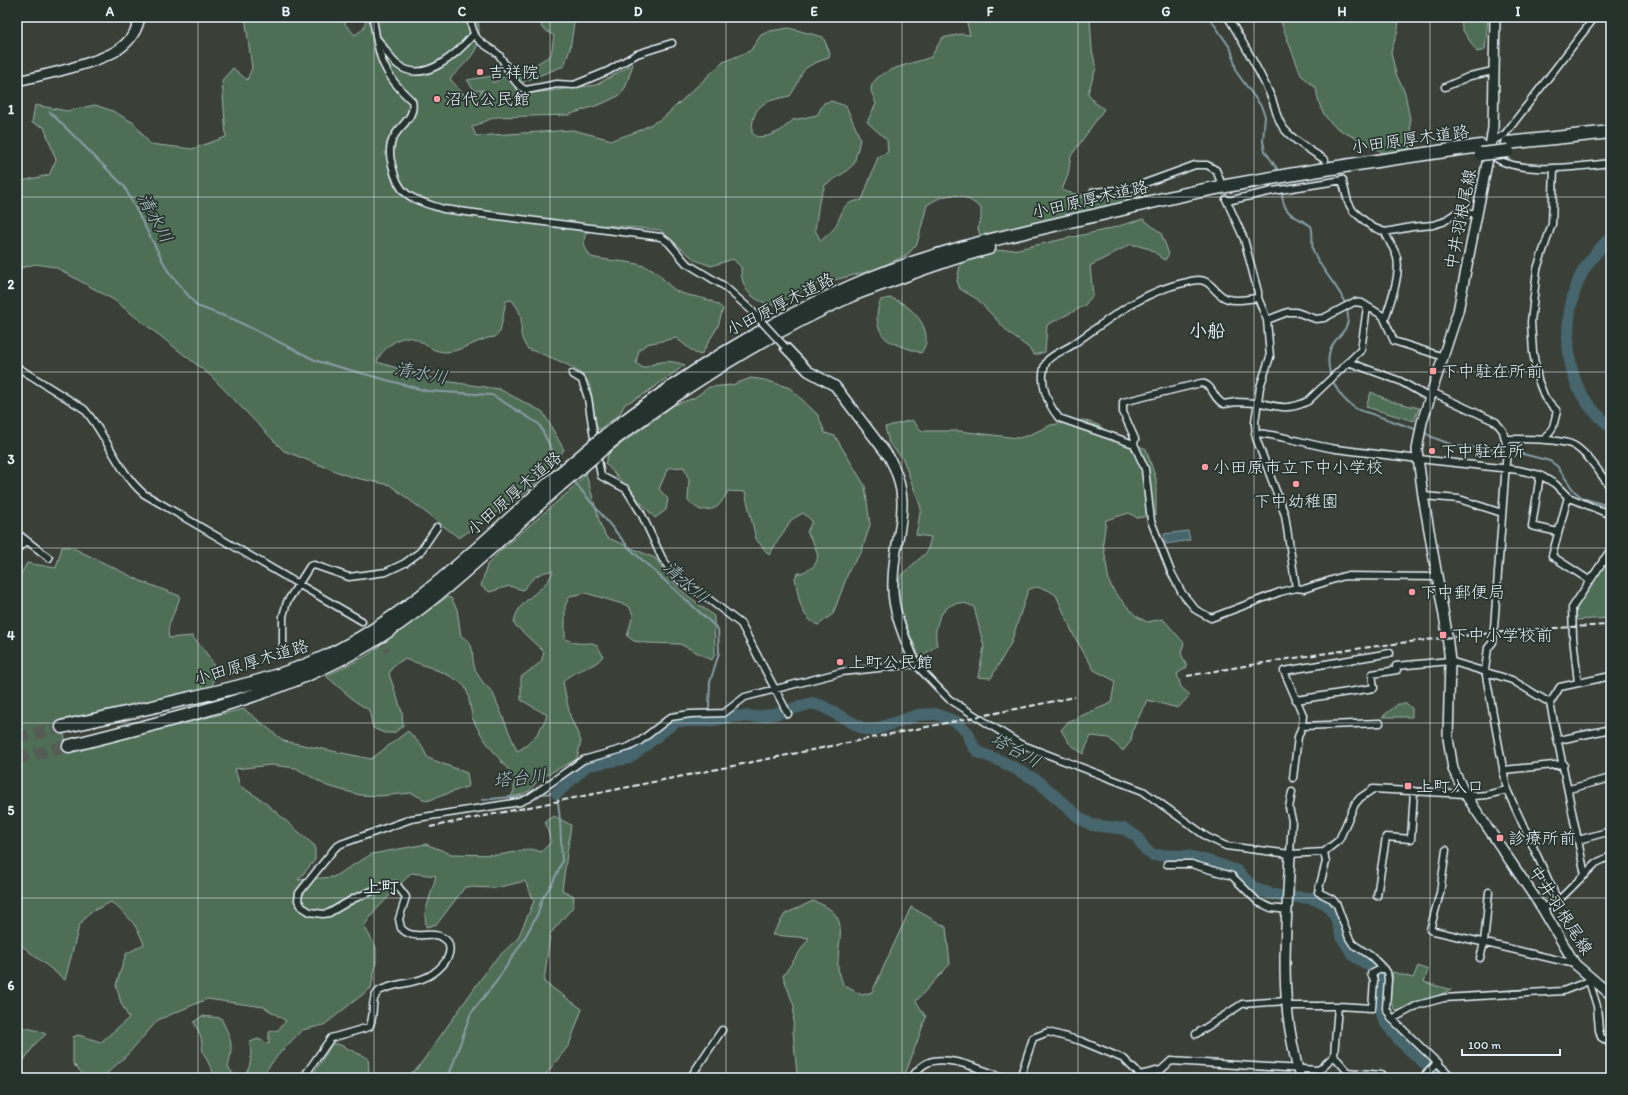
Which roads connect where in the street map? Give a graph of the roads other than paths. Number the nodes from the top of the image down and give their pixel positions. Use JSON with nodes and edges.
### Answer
{"nodes":[{"id":1,"x":140,"y":17,"type":"edge"},
{"id":2,"x":373,"y":17,"type":"edge"},
{"id":3,"x":470,"y":17,"type":"edge"},
{"id":4,"x":1228,"y":17,"type":"edge"},
{"id":5,"x":1495,"y":17,"type":"edge"},
{"id":6,"x":1595,"y":17,"type":"edge"},
{"id":7,"x":474,"y":34,"type":"junction"},
{"id":8,"x":376,"y":38,"type":"junction"},
{"id":9,"x":672,"y":43,"type":"dead end"},
{"id":10,"x":1494,"y":71,"type":"junction"},
{"id":11,"x":17,"y":81,"type":"edge"},
{"id":12,"x":1445,"y":87,"type":"dead end"},
{"id":13,"x":1611,"y":132,"type":"edge"},
{"id":14,"x":1611,"y":140,"type":"edge"},
{"id":15,"x":1507,"y":147,"type":"junction"},
{"id":16,"x":1486,"y":149,"type":"junction"},
{"id":17,"x":1325,"y":160,"type":"tunnel mouth"},
{"id":18,"x":1611,"y":163,"type":"edge"},
{"id":19,"x":1554,"y":168,"type":"junction"},
{"id":20,"x":1220,"y":180,"type":"dead end"},
{"id":21,"x":1093,"y":192,"type":"dead end"},
{"id":22,"x":1477,"y":213,"type":"junction"},
{"id":23,"x":1385,"y":232,"type":"junction"},
{"id":24,"x":1258,"y":298,"type":"junction"},
{"id":25,"x":1367,"y":307,"type":"junction"},
{"id":26,"x":1385,"y":319,"type":"junction"},
{"id":27,"x":1267,"y":320,"type":"junction"},
{"id":28,"x":785,"y":347,"type":"joint"},
{"id":29,"x":1444,"y":357,"type":"junction"},
{"id":30,"x":1348,"y":362,"type":"junction"},
{"id":31,"x":17,"y":366,"type":"edge"},
{"id":32,"x":572,"y":374,"type":"dead end"},
{"id":33,"x":1431,"y":395,"type":"junction"},
{"id":34,"x":1257,"y":403,"type":"junction"},
{"id":35,"x":1255,"y":433,"type":"junction"},
{"id":36,"x":1505,"y":438,"type":"junction"},
{"id":37,"x":1544,"y":440,"type":"junction"},
{"id":38,"x":1134,"y":444,"type":"junction"},
{"id":39,"x":1418,"y":460,"type":"junction"},
{"id":40,"x":1504,"y":468,"type":"junction"},
{"id":41,"x":1540,"y":475,"type":"junction"},
{"id":42,"x":558,"y":481,"type":"junction"},
{"id":43,"x":1611,"y":488,"type":"edge"},
{"id":44,"x":1423,"y":496,"type":"junction"},
{"id":45,"x":1568,"y":497,"type":"junction"},
{"id":46,"x":1502,"y":513,"type":"junction"},
{"id":47,"x":1611,"y":515,"type":"edge"},
{"id":48,"x":437,"y":527,"type":"dead end"},
{"id":49,"x":1558,"y":532,"type":"junction"},
{"id":50,"x":17,"y":533,"type":"edge"},
{"id":51,"x":26,"y":542,"type":"junction"},
{"id":52,"x":17,"y":549,"type":"edge"},
{"id":53,"x":1611,"y":549,"type":"edge"},
{"id":54,"x":49,"y":558,"type":"dead end"},
{"id":55,"x":1603,"y":560,"type":"junction"},
{"id":56,"x":1611,"y":565,"type":"edge"},
{"id":57,"x":1438,"y":577,"type":"junction"},
{"id":58,"x":1589,"y":580,"type":"junction"},
{"id":59,"x":298,"y":584,"type":"junction"},
{"id":60,"x":1296,"y":588,"type":"junction"},
{"id":61,"x":362,"y":621,"type":"tunnel mouth"},
{"id":62,"x":1390,"y":653,"type":"dead end"},
{"id":63,"x":284,"y":654,"type":"dead end"},
{"id":64,"x":1450,"y":661,"type":"junction"},
{"id":65,"x":915,"y":664,"type":"junction"},
{"id":66,"x":1485,"y":670,"type":"junction"},
{"id":67,"x":1611,"y":676,"type":"edge"},
{"id":68,"x":1578,"y":683,"type":"junction"},
{"id":69,"x":777,"y":690,"type":"junction"},
{"id":70,"x":1296,"y":700,"type":"junction"},
{"id":71,"x":1550,"y":703,"type":"junction"},
{"id":72,"x":788,"y":714,"type":"dead end"},
{"id":73,"x":1380,"y":723,"type":"dead end"},
{"id":74,"x":1302,"y":726,"type":"junction"},
{"id":75,"x":62,"y":727,"type":"tunnel mouth"},
{"id":76,"x":1611,"y":729,"type":"edge"},
{"id":77,"x":1559,"y":740,"type":"junction"},
{"id":78,"x":69,"y":746,"type":"tunnel mouth"},
{"id":79,"x":1564,"y":764,"type":"junction"},
{"id":80,"x":1503,"y":770,"type":"junction"},
{"id":81,"x":1293,"y":778,"type":"dead end"},
{"id":82,"x":1611,"y":778,"type":"edge"},
{"id":83,"x":1568,"y":789,"type":"junction"},
{"id":84,"x":1507,"y":790,"type":"junction"},
{"id":85,"x":1414,"y":791,"type":"junction"},
{"id":86,"x":1292,"y":792,"type":"dead end"},
{"id":87,"x":1465,"y":794,"type":"junction"},
{"id":88,"x":1611,"y":831,"type":"edge"},
{"id":89,"x":1578,"y":840,"type":"junction"},
{"id":90,"x":1446,"y":850,"type":"dead end"},
{"id":91,"x":1324,"y":852,"type":"junction"},
{"id":92,"x":1290,"y":854,"type":"junction"},
{"id":93,"x":1611,"y":856,"type":"edge"},
{"id":94,"x":1167,"y":864,"type":"dead end"},
{"id":95,"x":1585,"y":875,"type":"junction"},
{"id":96,"x":1489,"y":892,"type":"dead end"},
{"id":97,"x":1377,"y":896,"type":"dead end"},
{"id":98,"x":1558,"y":901,"type":"junction"},
{"id":99,"x":1288,"y":908,"type":"junction"},
{"id":100,"x":1542,"y":908,"type":"junction"},
{"id":101,"x":1484,"y":943,"type":"junction"},
{"id":102,"x":1480,"y":958,"type":"dead end"},
{"id":103,"x":1575,"y":964,"type":"junction"},
{"id":104,"x":1383,"y":968,"type":"junction"},
{"id":105,"x":1589,"y":980,"type":"junction"},
{"id":106,"x":1611,"y":995,"type":"edge"},
{"id":107,"x":1286,"y":1003,"type":"junction"},
{"id":108,"x":1338,"y":1006,"type":"junction"},
{"id":109,"x":1392,"y":1019,"type":"junction"},
{"id":110,"x":722,"y":1030,"type":"dead end"},
{"id":111,"x":1196,"y":1034,"type":"dead end"},
{"id":112,"x":1611,"y":1044,"type":"edge"},
{"id":113,"x":1334,"y":1056,"type":"junction"},
{"id":114,"x":1438,"y":1062,"type":"junction"},
{"id":115,"x":1298,"y":1068,"type":"junction"},
{"id":116,"x":1611,"y":1073,"type":"edge"},
{"id":117,"x":1142,"y":1076,"type":"edge"},
{"id":118,"x":303,"y":1078,"type":"edge"},
{"id":119,"x":690,"y":1078,"type":"edge"},
{"id":120,"x":911,"y":1078,"type":"edge"},
{"id":121,"x":1006,"y":1078,"type":"edge"},
{"id":122,"x":1020,"y":1078,"type":"edge"},
{"id":123,"x":1300,"y":1078,"type":"edge"},
{"id":124,"x":1384,"y":1078,"type":"edge"},
{"id":125,"x":1422,"y":1078,"type":"edge"},
{"id":126,"x":1454,"y":1078,"type":"edge"},
{"id":127,"x":1610,"y":1078,"type":"edge"}],
"edges":[{"from":1,"to":11,"type":"main road"},
{"from":2,"to":8,"type":"street"},
{"from":3,"to":7,"type":"street"},
{"from":4,"to":17,"type":"street"},
{"from":5,"to":10,"type":"main road","name":"中井羽根尾線"},
{"from":6,"to":16,"type":"street"},
{"from":7,"to":8,"type":"street"},
{"from":7,"to":9,"type":"street"},
{"from":8,"to":28,"type":"street","bridge":true},
{"from":10,"to":12,"type":"street"},
{"from":10,"to":16,"type":"main road","name":"中井羽根尾線"},
{"from":13,"to":15,"type":"highway","name":"小田原厚木道路"},
{"from":14,"to":15,"type":"highway","name":"小田原厚木道路"},
{"from":15,"to":16,"type":"highway","name":"小田原厚木道路"},
{"from":16,"to":19,"type":"street"},
{"from":16,"to":22,"type":"main road","name":"中井羽根尾線"},
{"from":16,"to":42,"type":"highway","name":"小田原厚木道路","bridge":true},
{"from":18,"to":19,"type":"street"},
{"from":19,"to":37,"type":"street"},
{"from":20,"to":21,"type":"street"},
{"from":22,"to":23,"type":"street"},
{"from":22,"to":29,"type":"main road","name":"中井羽根尾線"},
{"from":23,"to":24,"type":"street"},
{"from":23,"to":26,"type":"street"},
{"from":24,"to":27,"type":"street"},
{"from":24,"to":38,"type":"street"},
{"from":25,"to":26,"type":"street"},
{"from":25,"to":27,"type":"street"},
{"from":25,"to":30,"type":"street"},
{"from":26,"to":29,"type":"street"},
{"from":27,"to":34,"type":"street"},
{"from":28,"to":65,"type":"main road"},
{"from":29,"to":33,"type":"main road","name":"中井羽根尾線"},
{"from":30,"to":33,"type":"street"},
{"from":30,"to":34,"type":"street"},
{"from":31,"to":59,"type":"street"},
{"from":32,"to":69,"type":"street"},
{"from":33,"to":36,"type":"street"},
{"from":33,"to":39,"type":"main road","name":"中井羽根尾線"},
{"from":34,"to":35,"type":"street"},
{"from":34,"to":38,"type":"street"},
{"from":35,"to":39,"type":"street"},
{"from":35,"to":60,"type":"street"},
{"from":36,"to":37,"type":"street"},
{"from":36,"to":40,"type":"street"},
{"from":37,"to":43,"type":"street"},
{"from":38,"to":60,"type":"street"},
{"from":39,"to":40,"type":"street"},
{"from":39,"to":44,"type":"main road","name":"中井羽根尾線"},
{"from":40,"to":41,"type":"street"},
{"from":40,"to":46,"type":"street"},
{"from":41,"to":45,"type":"street"},
{"from":41,"to":49,"type":"street"},
{"from":42,"to":75,"type":"highway","name":"小田原厚木道路"},
{"from":42,"to":78,"type":"highway","name":"小田原厚木道路"},
{"from":44,"to":46,"type":"street"},
{"from":44,"to":57,"type":"main road","name":"中井羽根尾線"},
{"from":45,"to":47,"type":"street"},
{"from":45,"to":49,"type":"street"},
{"from":46,"to":66,"type":"street"},
{"from":48,"to":59,"type":"street"},
{"from":49,"to":58,"type":"street"},
{"from":50,"to":51,"type":"street"},
{"from":51,"to":52,"type":"street"},
{"from":51,"to":54,"type":"street"},
{"from":53,"to":55,"type":"street"},
{"from":55,"to":56,"type":"street"},
{"from":55,"to":58,"type":"street"},
{"from":57,"to":60,"type":"street"},
{"from":57,"to":64,"type":"main road","name":"中井羽根尾線"},
{"from":58,"to":68,"type":"street"},
{"from":59,"to":61,"type":"street"},
{"from":59,"to":63,"type":"street"},
{"from":62,"to":70,"type":"street"},
{"from":64,"to":66,"type":"street"},
{"from":64,"to":70,"type":"street"},
{"from":64,"to":87,"type":"main road","name":"中井羽根尾線"},
{"from":65,"to":69,"type":"street"},
{"from":65,"to":92,"type":"street"},
{"from":66,"to":71,"type":"street"},
{"from":66,"to":80,"type":"street"},
{"from":67,"to":68,"type":"street"},
{"from":68,"to":71,"type":"street"},
{"from":69,"to":72,"type":"street"},
{"from":69,"to":118,"type":"street"},
{"from":70,"to":74,"type":"street"},
{"from":71,"to":77,"type":"street"},
{"from":73,"to":74,"type":"street"},
{"from":74,"to":81,"type":"street"},
{"from":76,"to":77,"type":"street"},
{"from":77,"to":79,"type":"street"},
{"from":79,"to":80,"type":"street"},
{"from":79,"to":83,"type":"street"},
{"from":80,"to":84,"type":"street"},
{"from":82,"to":83,"type":"street"},
{"from":83,"to":89,"type":"street"},
{"from":84,"to":87,"type":"street"},
{"from":84,"to":98,"type":"street"},
{"from":85,"to":87,"type":"street"},
{"from":85,"to":91,"type":"street"},
{"from":85,"to":97,"type":"street"},
{"from":86,"to":92,"type":"street"},
{"from":87,"to":100,"type":"main road","name":"中井羽根尾線"},
{"from":88,"to":89,"type":"street"},
{"from":89,"to":95,"type":"street"},
{"from":90,"to":101,"type":"street"},
{"from":91,"to":92,"type":"street"},
{"from":91,"to":104,"type":"street"},
{"from":92,"to":99,"type":"main road"},
{"from":93,"to":95,"type":"street"},
{"from":94,"to":99,"type":"street"},
{"from":95,"to":98,"type":"street"},
{"from":96,"to":101,"type":"street"},
{"from":98,"to":100,"type":"street"},
{"from":99,"to":107,"type":"main road"},
{"from":100,"to":103,"type":"main road","name":"中井羽根尾線"},
{"from":101,"to":102,"type":"street"},
{"from":101,"to":103,"type":"street"},
{"from":103,"to":105,"type":"main road","name":"中井羽根尾線"},
{"from":104,"to":108,"type":"street"},
{"from":104,"to":109,"type":"street"},
{"from":105,"to":106,"type":"main road","name":"中井羽根尾線"},
{"from":105,"to":109,"type":"street"},
{"from":105,"to":112,"type":"street"},
{"from":107,"to":108,"type":"street"},
{"from":107,"to":111,"type":"street"},
{"from":107,"to":115,"type":"main road"},
{"from":108,"to":113,"type":"street"},
{"from":109,"to":114,"type":"street"},
{"from":110,"to":119,"type":"street"},
{"from":113,"to":115,"type":"street"},
{"from":113,"to":124,"type":"street"},
{"from":114,"to":125,"type":"street"},
{"from":114,"to":126,"type":"street"},
{"from":115,"to":117,"type":"street"},
{"from":115,"to":123,"type":"main road"},
{"from":116,"to":127,"type":"street"},
{"from":117,"to":122,"type":"street"},
{"from":120,"to":121,"type":"street"}]}
